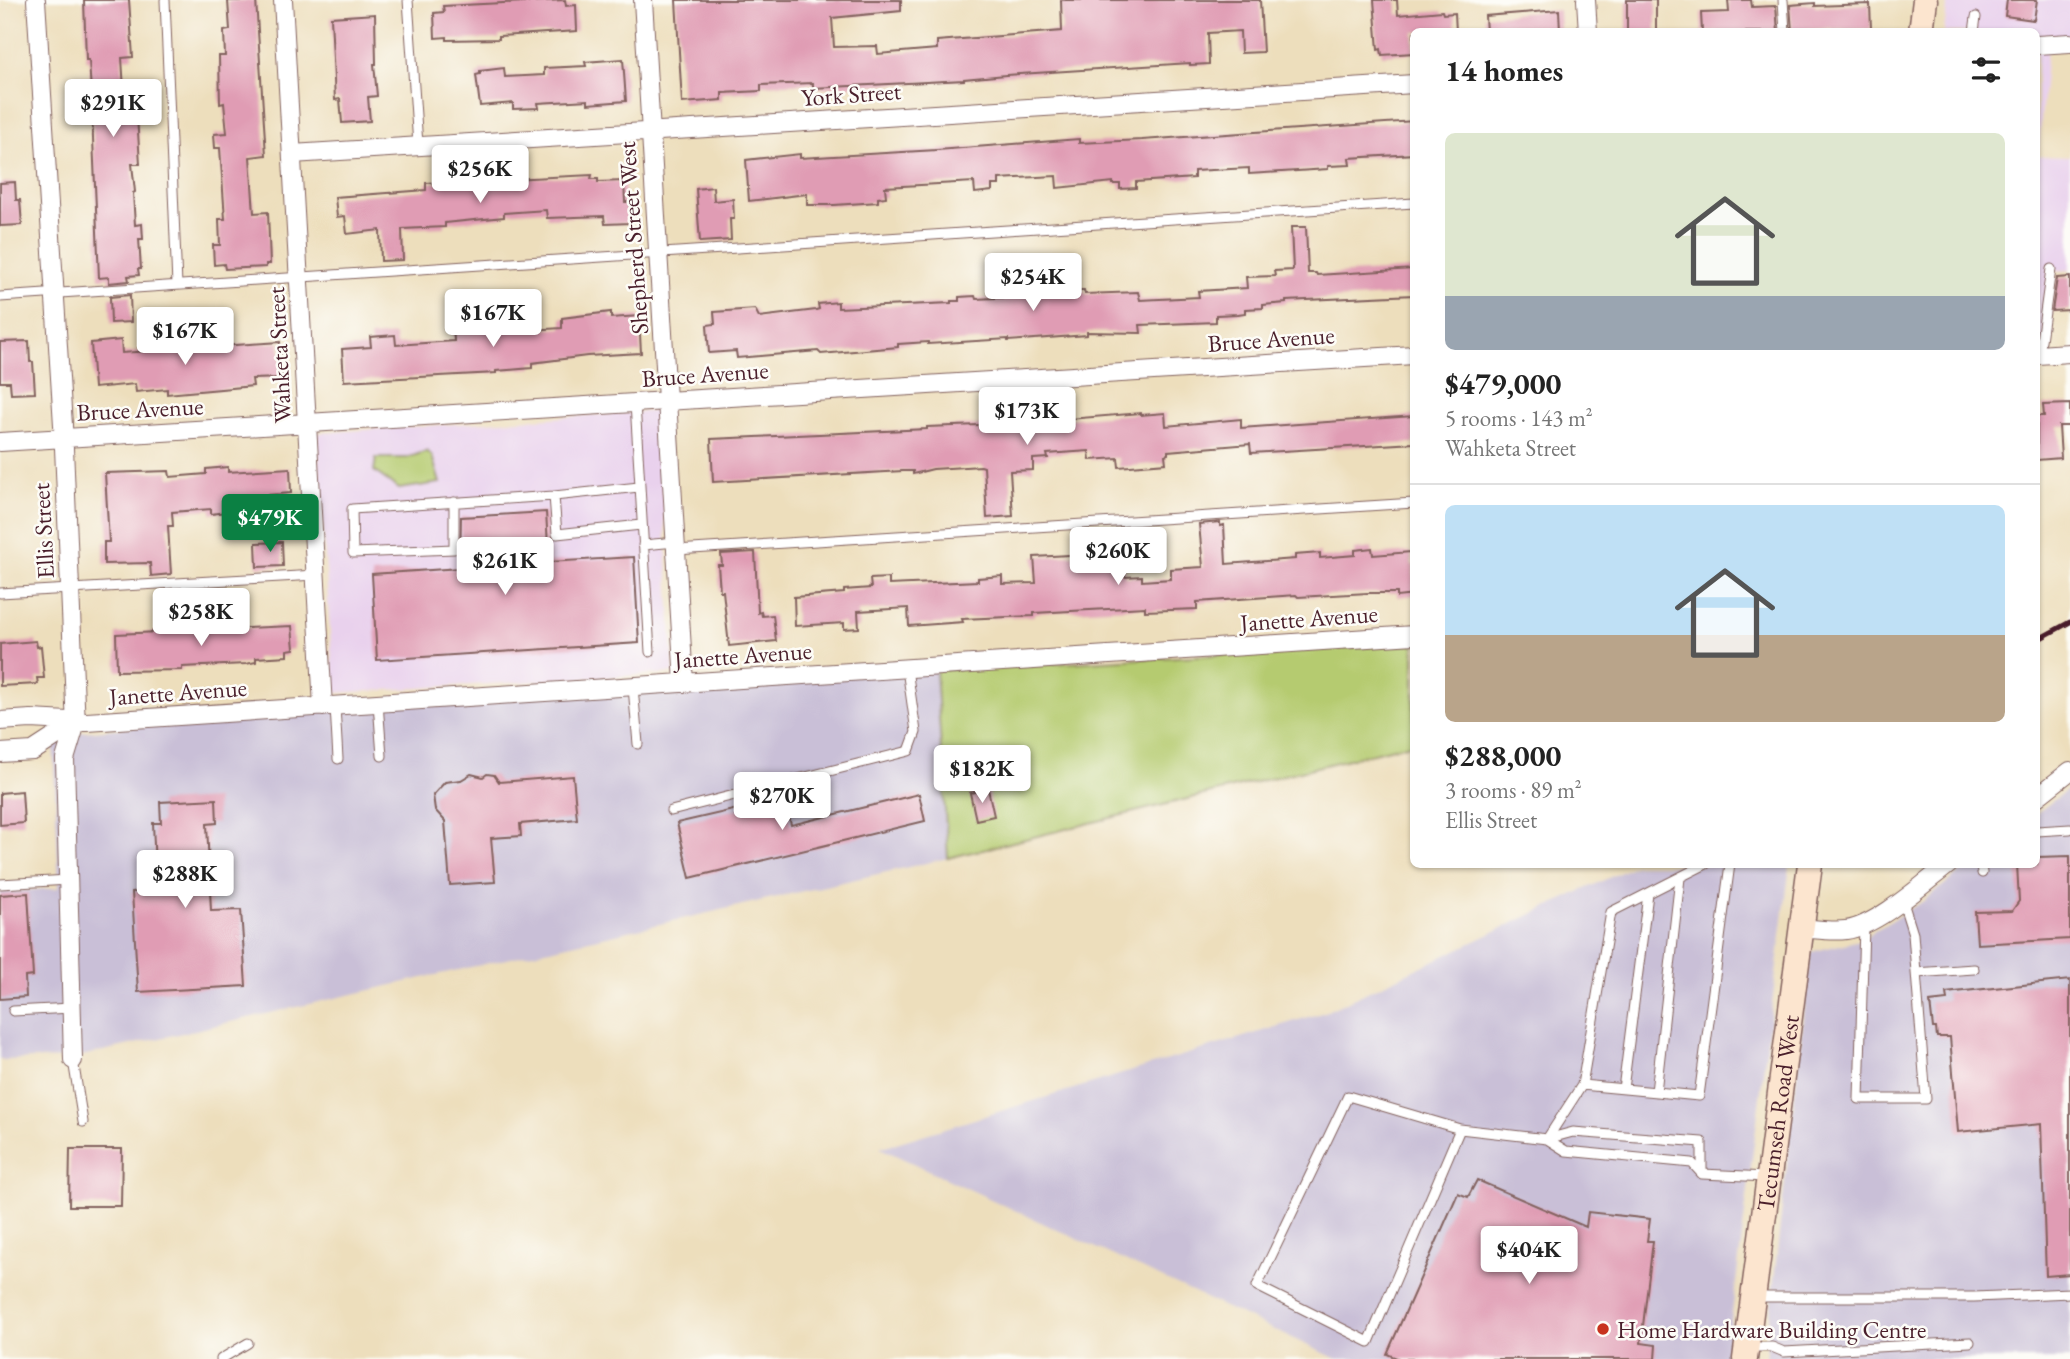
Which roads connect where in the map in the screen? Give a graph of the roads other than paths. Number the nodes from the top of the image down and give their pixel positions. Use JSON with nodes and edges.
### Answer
{"nodes":[{"id":1,"x":36,"y":0,"type":"edge"},
{"id":2,"x":164,"y":0,"type":"edge"},
{"id":3,"x":283,"y":0,"type":"edge"},
{"id":4,"x":408,"y":0,"type":"edge"},
{"id":5,"x":643,"y":0,"type":"edge"},
{"id":6,"x":1586,"y":0,"type":"edge"},
{"id":7,"x":1783,"y":0,"type":"edge"},
{"id":8,"x":1925,"y":0,"type":"edge"},
{"id":9,"x":1976,"y":17,"type":"dead end"},
{"id":10,"x":1588,"y":28,"type":"edge"},
{"id":11,"x":1785,"y":28,"type":"edge"},
{"id":12,"x":1922,"y":28,"type":"edge"},
{"id":13,"x":1975,"y":28,"type":"edge"},
{"id":14,"x":2070,"y":43,"type":"edge"},
{"id":15,"x":2040,"y":45,"type":"edge"},
{"id":16,"x":1410,"y":84,"type":"edge"},
{"id":17,"x":651,"y":131,"type":"junction"},
{"id":18,"x":418,"y":145,"type":"junction"},
{"id":19,"x":292,"y":154,"type":"junction"},
{"id":20,"x":1410,"y":203,"type":"edge"},
{"id":21,"x":658,"y":253,"type":"junction"},
{"id":22,"x":2051,"y":269,"type":"dead end"},
{"id":23,"x":299,"y":277,"type":"junction"},
{"id":24,"x":177,"y":285,"type":"junction"},
{"id":25,"x":54,"y":293,"type":"junction"},
{"id":26,"x":0,"y":297,"type":"edge"},
{"id":27,"x":2040,"y":342,"type":"edge"},
{"id":28,"x":2070,"y":353,"type":"edge"},
{"id":29,"x":1410,"y":355,"type":"edge"},
{"id":30,"x":2040,"y":355,"type":"edge"},
{"id":31,"x":667,"y":401,"type":"junction"},
{"id":32,"x":635,"y":403,"type":"junction"},
{"id":33,"x":307,"y":423,"type":"junction"},
{"id":34,"x":63,"y":438,"type":"junction"},
{"id":35,"x":0,"y":442,"type":"edge"},
{"id":36,"x":639,"y":487,"type":"junction"},
{"id":37,"x":554,"y":496,"type":"junction"},
{"id":38,"x":454,"y":502,"type":"junction"},
{"id":39,"x":1410,"y":503,"type":"edge"},
{"id":40,"x":641,"y":525,"type":"junction"},
{"id":41,"x":643,"y":545,"type":"junction"},
{"id":42,"x":676,"y":546,"type":"junction"},
{"id":43,"x":316,"y":575,"type":"junction"},
{"id":44,"x":70,"y":589,"type":"junction"},
{"id":45,"x":0,"y":593,"type":"edge"},
{"id":46,"x":1410,"y":635,"type":"edge"},
{"id":47,"x":650,"y":652,"type":"dead end"},
{"id":48,"x":907,"y":668,"type":"junction"},
{"id":49,"x":684,"y":683,"type":"junction"},
{"id":50,"x":633,"y":687,"type":"junction"},
{"id":51,"x":378,"y":703,"type":"junction"},
{"id":52,"x":329,"y":706,"type":"junction"},
{"id":53,"x":0,"y":721,"type":"edge"},
{"id":54,"x":76,"y":723,"type":"junction"},
{"id":55,"x":638,"y":744,"type":"dead end"},
{"id":56,"x":0,"y":752,"type":"edge"},
{"id":57,"x":382,"y":757,"type":"dead end"},
{"id":58,"x":338,"y":759,"type":"dead end"},
{"id":59,"x":2070,"y":772,"type":"edge"},
{"id":60,"x":2040,"y":795,"type":"edge"},
{"id":61,"x":671,"y":811,"type":"dead end"},
{"id":62,"x":2070,"y":829,"type":"edge"},
{"id":63,"x":2040,"y":831,"type":"edge"},
{"id":64,"x":1699,"y":868,"type":"edge"},
{"id":65,"x":1729,"y":868,"type":"edge"},
{"id":66,"x":1809,"y":868,"type":"edge"},
{"id":67,"x":1944,"y":868,"type":"edge"},
{"id":68,"x":1680,"y":878,"type":"junction"},
{"id":69,"x":69,"y":880,"type":"junction"},
{"id":70,"x":0,"y":884,"type":"edge"},
{"id":71,"x":1648,"y":894,"type":"junction"},
{"id":72,"x":1902,"y":899,"type":"junction"},
{"id":73,"x":1864,"y":925,"type":"junction"},
{"id":74,"x":1801,"y":928,"type":"junction"},
{"id":75,"x":1974,"y":968,"type":"dead end"},
{"id":76,"x":1916,"y":973,"type":"junction"},
{"id":77,"x":72,"y":1007,"type":"junction"},
{"id":78,"x":13,"y":1011,"type":"dead end"},
{"id":79,"x":73,"y":1060,"type":"joint"},
{"id":80,"x":1582,"y":1085,"type":"junction"},
{"id":81,"x":1623,"y":1089,"type":"junction"},
{"id":82,"x":1656,"y":1092,"type":"junction"},
{"id":83,"x":83,"y":1122,"type":"dead end"},
{"id":84,"x":1460,"y":1129,"type":"junction"},
{"id":85,"x":1546,"y":1139,"type":"junction"},
{"id":86,"x":1702,"y":1174,"type":"junction"},
{"id":87,"x":1769,"y":1177,"type":"junction"},
{"id":88,"x":2070,"y":1293,"type":"edge"},
{"id":89,"x":1753,"y":1297,"type":"junction"},
{"id":90,"x":1970,"y":1342,"type":"dead end"},
{"id":91,"x":248,"y":1343,"type":"dead end"},
{"id":92,"x":1745,"y":1353,"type":"edge"},
{"id":93,"x":221,"y":1359,"type":"edge"}],
"edges":[{"from":1,"to":25,"type":"street","name":"Ellis Street"},
{"from":2,"to":24,"type":"lane"},
{"from":3,"to":19,"type":"street","name":"Wahketa Street"},
{"from":4,"to":18,"type":"lane"},
{"from":5,"to":17,"type":"street","name":"Shepherd Street West"},
{"from":6,"to":10,"type":"street"},
{"from":7,"to":11,"type":"lane"},
{"from":8,"to":12,"type":"main road"},
{"from":9,"to":13,"type":"lane"},
{"from":14,"to":15,"type":"street"},
{"from":16,"to":17,"type":"street","name":"York Street"},
{"from":17,"to":18,"type":"street","name":"York Street"},
{"from":17,"to":21,"type":"street","name":"Shepherd Street West"},
{"from":18,"to":19,"type":"street","name":"York Street"},
{"from":19,"to":23,"type":"street","name":"Wahketa Street"},
{"from":20,"to":21,"type":"lane"},
{"from":21,"to":23,"type":"lane"},
{"from":21,"to":31,"type":"street","name":"Shepherd Street West"},
{"from":22,"to":27,"type":"lane"},
{"from":23,"to":24,"type":"lane"},
{"from":23,"to":33,"type":"street","name":"Wahketa Street"},
{"from":24,"to":25,"type":"lane"},
{"from":25,"to":26,"type":"lane"},
{"from":25,"to":34,"type":"street","name":"Ellis Street"},
{"from":28,"to":30,"type":"street"},
{"from":29,"to":31,"type":"street","name":"Bruce Avenue"},
{"from":31,"to":32,"type":"street","name":"Bruce Avenue"},
{"from":31,"to":42,"type":"street","name":"Shepherd Street West"},
{"from":32,"to":33,"type":"street","name":"Bruce Avenue"},
{"from":32,"to":36,"type":"lane"},
{"from":33,"to":34,"type":"street","name":"Bruce Avenue"},
{"from":33,"to":43,"type":"street","name":"Wahketa Street"},
{"from":34,"to":35,"type":"street","name":"Bruce Avenue"},
{"from":34,"to":44,"type":"street","name":"Ellis Street"},
{"from":36,"to":37,"type":"lane"},
{"from":36,"to":40,"type":"lane"},
{"from":37,"to":38,"type":"lane"},
{"from":37,"to":40,"type":"lane"},
{"from":38,"to":38,"type":"lane"},
{"from":39,"to":42,"type":"lane"},
{"from":40,"to":41,"type":"lane"},
{"from":41,"to":42,"type":"lane"},
{"from":41,"to":47,"type":"lane"},
{"from":42,"to":49,"type":"street","name":"Shepherd Street West"},
{"from":43,"to":44,"type":"lane"},
{"from":43,"to":52,"type":"street","name":"Wahketa Street"},
{"from":44,"to":45,"type":"lane"},
{"from":44,"to":54,"type":"street","name":"Ellis Street"},
{"from":46,"to":48,"type":"street","name":"Janette Avenue"},
{"from":48,"to":49,"type":"street","name":"Janette Avenue"},
{"from":48,"to":61,"type":"lane"},
{"from":49,"to":50,"type":"street","name":"Janette Avenue"},
{"from":50,"to":51,"type":"street","name":"Janette Avenue"},
{"from":50,"to":55,"type":"lane"},
{"from":51,"to":52,"type":"street","name":"Janette Avenue"},
{"from":51,"to":57,"type":"lane"},
{"from":52,"to":54,"type":"street","name":"Janette Avenue"},
{"from":52,"to":58,"type":"lane"},
{"from":53,"to":54,"type":"street","name":"Janette Avenue"},
{"from":54,"to":56,"type":"street","name":"Janette Avenue"},
{"from":54,"to":69,"type":"street","name":"Ellis Street"},
{"from":59,"to":60,"type":"street"},
{"from":62,"to":63,"type":"lane"},
{"from":64,"to":68,"type":"lane"},
{"from":65,"to":82,"type":"lane"},
{"from":66,"to":74,"type":"main road","name":"Tecumseh Road West"},
{"from":67,"to":72,"type":"street"},
{"from":68,"to":71,"type":"lane"},
{"from":68,"to":82,"type":"lane"},
{"from":69,"to":70,"type":"lane"},
{"from":69,"to":77,"type":"street","name":"Ellis Street"},
{"from":71,"to":80,"type":"lane"},
{"from":71,"to":81,"type":"lane"},
{"from":72,"to":73,"type":"street"},
{"from":72,"to":76,"type":"lane"},
{"from":73,"to":74,"type":"street"},
{"from":73,"to":76,"type":"lane"},
{"from":74,"to":87,"type":"main road","name":"Tecumseh Road West"},
{"from":75,"to":76,"type":"lane"},
{"from":77,"to":78,"type":"lane"},
{"from":77,"to":79,"type":"street","name":"Ellis Street"},
{"from":79,"to":83,"type":"lane"},
{"from":80,"to":81,"type":"lane"},
{"from":80,"to":85,"type":"lane"},
{"from":81,"to":82,"type":"lane"},
{"from":84,"to":84,"type":"lane"},
{"from":84,"to":85,"type":"lane"},
{"from":85,"to":86,"type":"lane"},
{"from":85,"to":86,"type":"lane"},
{"from":86,"to":87,"type":"lane"},
{"from":87,"to":89,"type":"main road","name":"Tecumseh Road West"},
{"from":88,"to":89,"type":"lane"},
{"from":89,"to":92,"type":"main road","name":"Tecumseh Road West"},
{"from":90,"to":92,"type":"lane"},
{"from":91,"to":93,"type":"lane"}]}
